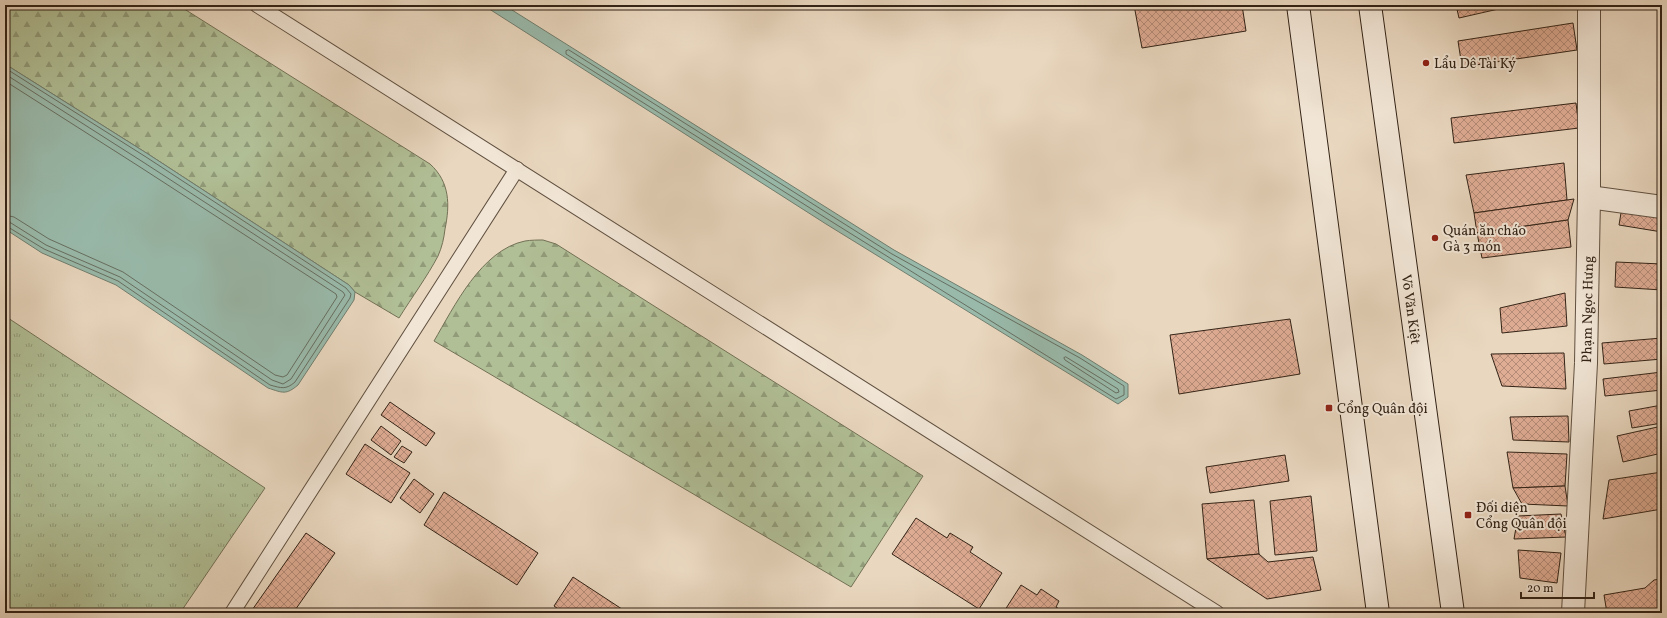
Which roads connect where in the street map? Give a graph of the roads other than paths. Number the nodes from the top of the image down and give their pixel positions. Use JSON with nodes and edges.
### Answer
{"nodes":[{"id":1,"x":257,"y":5,"type":"edge"},
{"id":2,"x":1298,"y":5,"type":"edge"},
{"id":3,"x":1370,"y":5,"type":"edge"},
{"id":4,"x":1589,"y":5,"type":"edge"},
{"id":5,"x":517,"y":169,"type":"junction"},
{"id":6,"x":1589,"y":197,"type":"junction"},
{"id":7,"x":1662,"y":207,"type":"edge"},
{"id":8,"x":232,"y":613,"type":"edge"},
{"id":9,"x":1217,"y":613,"type":"edge"},
{"id":10,"x":1378,"y":613,"type":"edge"},
{"id":11,"x":1453,"y":613,"type":"edge"},
{"id":12,"x":1573,"y":613,"type":"edge"}],
"edges":[{"from":1,"to":5,"type":"lane"},
{"from":2,"to":10,"type":"main road"},
{"from":3,"to":11,"type":"main road","name":"Võ Văn Kiệt"},
{"from":4,"to":6,"type":"main road","name":"Phạm Ngọc Hưng"},
{"from":5,"to":8,"type":"lane"},
{"from":5,"to":9,"type":"lane"},
{"from":6,"to":7,"type":"main road"},
{"from":6,"to":12,"type":"main road","name":"Phạm Ngọc Hưng"}]}
